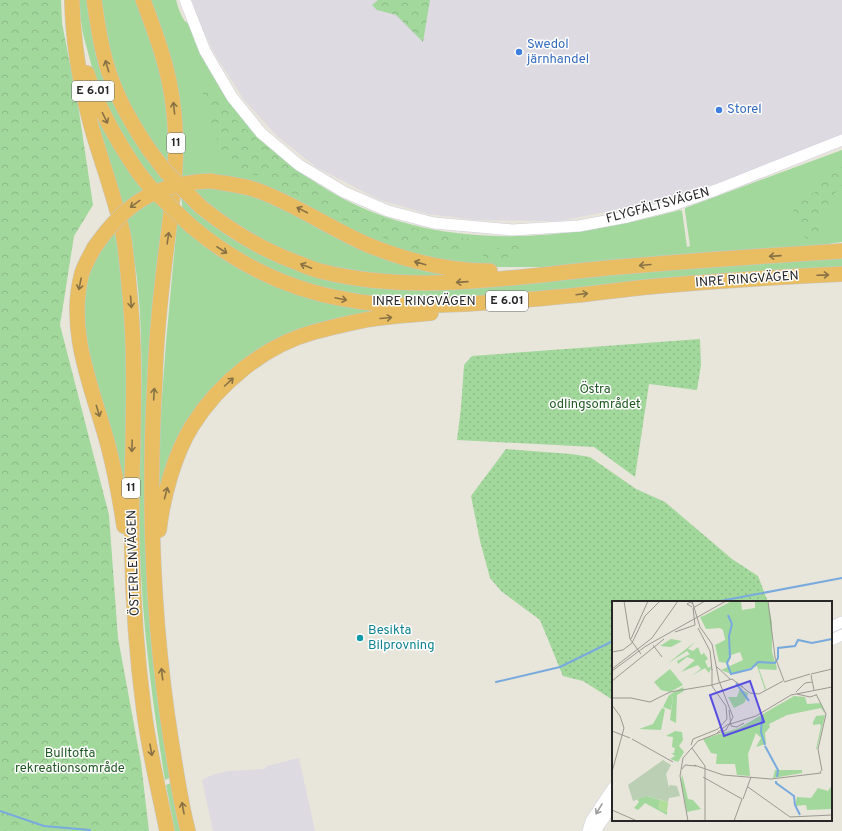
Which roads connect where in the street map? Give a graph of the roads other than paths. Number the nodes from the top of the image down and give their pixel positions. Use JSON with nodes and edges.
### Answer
{"nodes":[{"id":1,"x":72,"y":0,"type":"edge"},
{"id":2,"x":94,"y":0,"type":"edge"},
{"id":3,"x":143,"y":0,"type":"edge"},
{"id":4,"x":185,"y":0,"type":"edge"},
{"id":5,"x":842,"y":140,"type":"edge"},
{"id":6,"x":842,"y":251,"type":"edge"},
{"id":7,"x":585,"y":270,"type":"junction"},
{"id":8,"x":842,"y":274,"type":"edge"},
{"id":9,"x":556,"y":298,"type":"junction"},
{"id":10,"x":154,"y":587,"type":"junction"},
{"id":11,"x":842,"y":622,"type":"edge"},
{"id":12,"x":832,"y":627,"type":"edge"},
{"id":13,"x":842,"y":635,"type":"edge"},
{"id":14,"x":832,"y":640,"type":"edge"},
{"id":15,"x":144,"y":712,"type":"junction"},
{"id":16,"x":612,"y":790,"type":"edge"},
{"id":17,"x":612,"y":806,"type":"edge"},
{"id":18,"x":167,"y":831,"type":"edge"},
{"id":19,"x":188,"y":831,"type":"edge"},
{"id":20,"x":588,"y":831,"type":"edge"},
{"id":21,"x":595,"y":831,"type":"edge"}],
"edges":[{"from":1,"to":9,"type":"highway","name":"INRE RINGVÄGEN","number":"E 6.01","one_way":true,"bridge":true},
{"from":1,"to":15,"type":"highway","name":"ÖSTERLENVÄGEN","number":"11","one_way":true},
{"from":7,"to":2,"type":"highway","name":"INRE RINGVÄGEN","number":"E 6.01","one_way":true,"bridge":true},
{"from":10,"to":3,"type":"highway","name":"ÖSTERLENVÄGEN","number":"11","one_way":true},
{"from":4,"to":5,"type":"street","name":"FLYGFÄLTSVÄGEN"},
{"from":6,"to":7,"type":"highway","name":"INRE RINGVÄGEN","number":"E 6.01","one_way":true},
{"from":7,"to":15,"type":"highway","one_way":true,"bridge":true},
{"from":9,"to":8,"type":"highway","name":"INRE RINGVÄGEN","number":"E 6.01","one_way":true},
{"from":10,"to":9,"type":"highway","one_way":true},
{"from":19,"to":10,"type":"highway","name":"ÖSTERLENVÄGEN","number":"11","one_way":true},
{"from":11,"to":12,"type":"street"},
{"from":13,"to":14,"type":"street"},
{"from":15,"to":18,"type":"highway","name":"ÖSTERLENVÄGEN","number":"11","one_way":true},
{"from":16,"to":20,"type":"street","one_way":true},
{"from":17,"to":21,"type":"street"}]}
